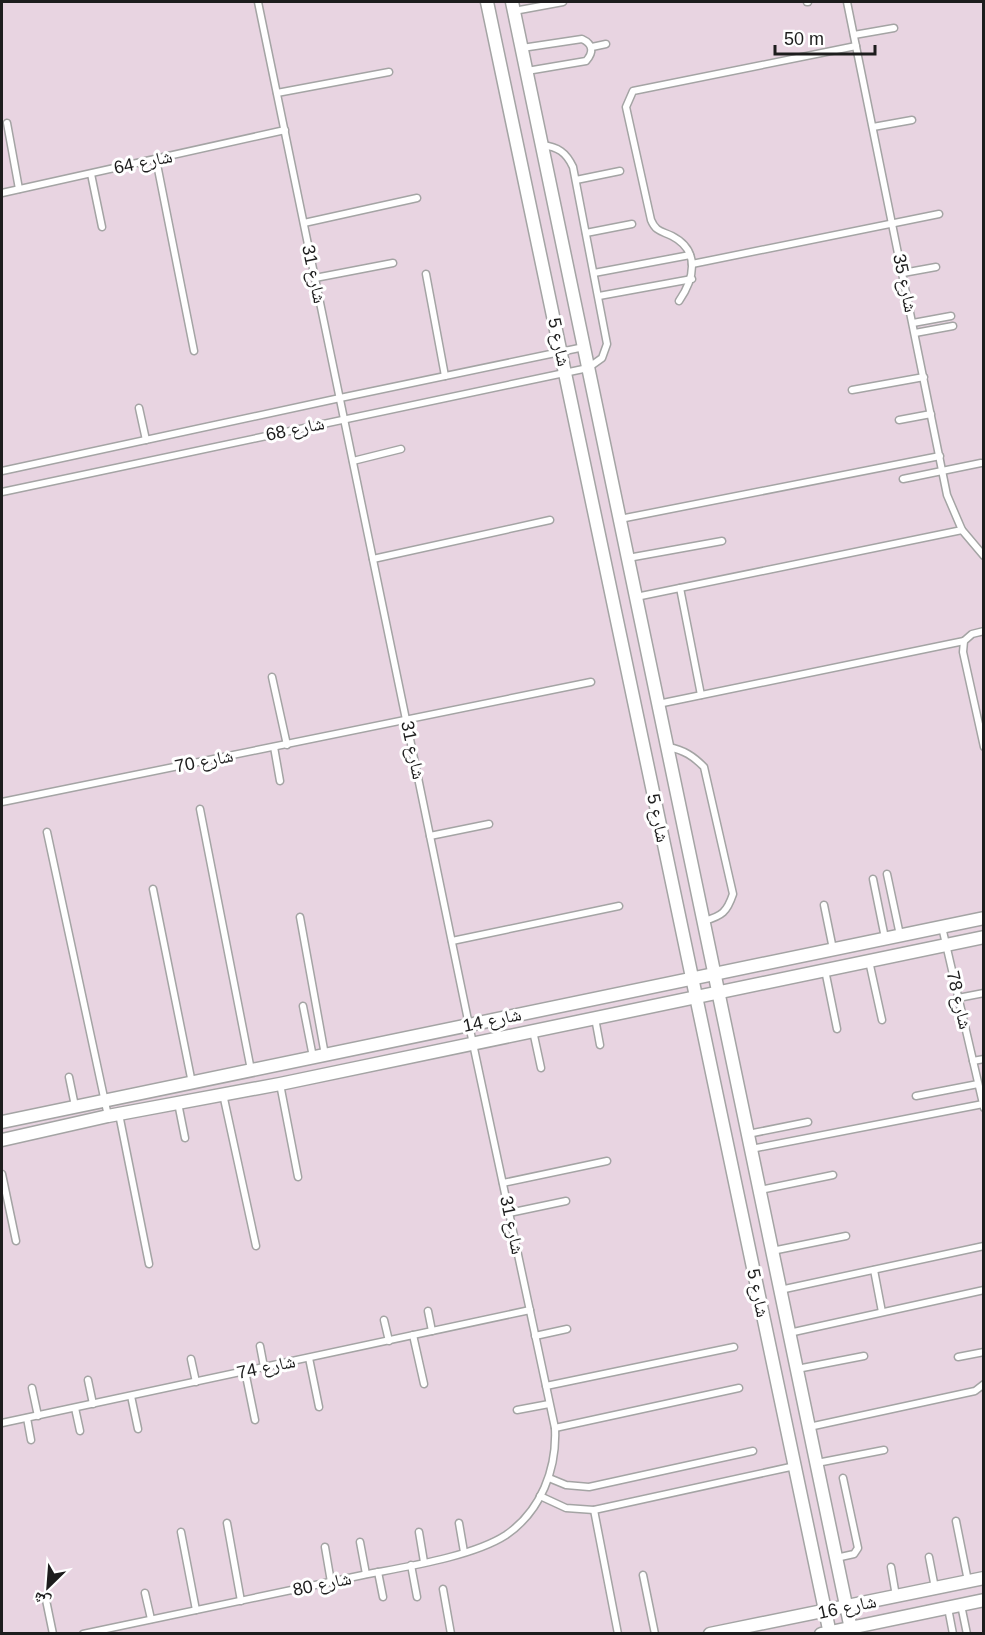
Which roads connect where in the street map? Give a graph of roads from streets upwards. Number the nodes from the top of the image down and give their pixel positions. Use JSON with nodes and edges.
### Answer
{"nodes":[{"id":1,"x":487,"y":2,"type":"edge"},
{"id":2,"x":513,"y":6,"type":"edge"},
{"id":3,"x":984,"y":918,"type":"edge"},
{"id":4,"x":984,"y":937,"type":"edge"},
{"id":5,"x":714,"y":974,"type":"junction"},
{"id":6,"x":692,"y":978,"type":"junction"},
{"id":7,"x":718,"y":992,"type":"junction"},
{"id":8,"x":696,"y":996,"type":"junction"},
{"id":9,"x":2,"y":1122,"type":"edge"},
{"id":10,"x":2,"y":1140,"type":"edge"},
{"id":11,"x":984,"y":1578,"type":"edge"},
{"id":12,"x":984,"y":1600,"type":"edge"},
{"id":13,"x":847,"y":1607,"type":"junction"},
{"id":14,"x":825,"y":1611,"type":"junction"},
{"id":15,"x":851,"y":1630,"type":"edge"},
{"id":16,"x":826,"y":1633,"type":"edge"},
{"id":17,"x":710,"y":1634,"type":"edge"}],
"edges":[{"from":1,"to":6,"type":"street","name":"شارع 5"},
{"from":2,"to":5,"type":"street","name":"شارع 5"},
{"from":3,"to":5,"type":"street","name":"شارع 14"},
{"from":4,"to":7,"type":"street","name":"شارع 14"},
{"from":5,"to":6,"type":"street","name":"شارع 14"},
{"from":5,"to":7,"type":"street","name":"شارع 5"},
{"from":6,"to":8,"type":"street","name":"شارع 5"},
{"from":6,"to":9,"type":"street","name":"شارع 14"},
{"from":7,"to":8,"type":"street","name":"شارع 14"},
{"from":7,"to":13,"type":"street","name":"شارع 5"},
{"from":8,"to":10,"type":"street","name":"شارع 14"},
{"from":8,"to":14,"type":"street","name":"شارع 5"},
{"from":11,"to":13,"type":"street","name":"شارع 16"},
{"from":12,"to":15,"type":"street","name":"شارع 16"},
{"from":13,"to":14,"type":"street","name":"شارع 16"},
{"from":13,"to":15,"type":"street","name":"شارع 5"},
{"from":14,"to":16,"type":"street","name":"شارع 5"},
{"from":14,"to":17,"type":"street","name":"شارع 16"},
{"from":15,"to":16,"type":"street","name":"شارع 16"}]}
